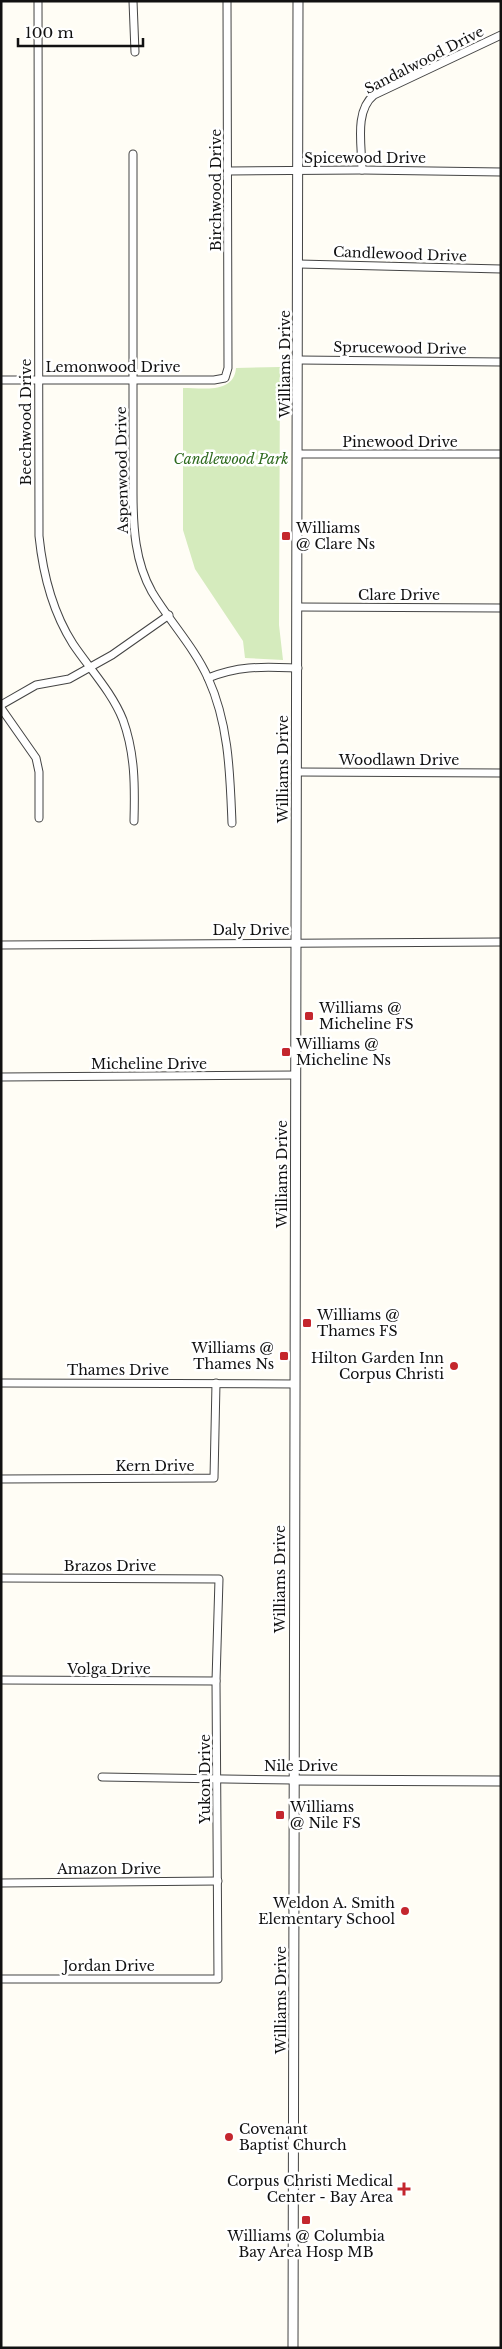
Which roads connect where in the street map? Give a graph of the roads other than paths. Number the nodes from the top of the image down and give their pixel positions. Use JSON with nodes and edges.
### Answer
{"nodes":[{"id":1,"x":38,"y":1,"type":"edge"},
{"id":2,"x":133,"y":1,"type":"edge"},
{"id":3,"x":227,"y":1,"type":"edge"},
{"id":4,"x":298,"y":1,"type":"edge"},
{"id":5,"x":501,"y":35,"type":"edge"},
{"id":6,"x":135,"y":52,"type":"dead end"},
{"id":7,"x":133,"y":154,"type":"dead end"},
{"id":8,"x":300,"y":170,"type":"junction"},
{"id":9,"x":362,"y":170,"type":"junction"},
{"id":10,"x":229,"y":171,"type":"junction"},
{"id":11,"x":501,"y":172,"type":"edge"},
{"id":12,"x":299,"y":264,"type":"junction"},
{"id":13,"x":501,"y":269,"type":"edge"},
{"id":14,"x":299,"y":360,"type":"junction"},
{"id":15,"x":501,"y":362,"type":"edge"},
{"id":16,"x":225,"y":378,"type":"joint"},
{"id":17,"x":1,"y":380,"type":"edge"},
{"id":18,"x":38,"y":380,"type":"junction"},
{"id":19,"x":133,"y":380,"type":"junction"},
{"id":20,"x":298,"y":454,"type":"junction"},
{"id":21,"x":501,"y":454,"type":"edge"},
{"id":22,"x":298,"y":607,"type":"junction"},
{"id":23,"x":501,"y":608,"type":"edge"},
{"id":24,"x":169,"y":615,"type":"junction"},
{"id":25,"x":90,"y":667,"type":"junction"},
{"id":26,"x":298,"y":668,"type":"junction"},
{"id":27,"x":208,"y":678,"type":"junction"},
{"id":28,"x":1,"y":707,"type":"edge"},
{"id":29,"x":297,"y":772,"type":"junction"},
{"id":30,"x":501,"y":772,"type":"edge"},
{"id":31,"x":39,"y":818,"type":"dead end"},
{"id":32,"x":134,"y":821,"type":"dead end"},
{"id":33,"x":232,"y":823,"type":"dead end"},
{"id":34,"x":297,"y":942,"type":"junction"},
{"id":35,"x":501,"y":942,"type":"edge"},
{"id":36,"x":1,"y":945,"type":"edge"},
{"id":37,"x":296,"y":1075,"type":"junction"},
{"id":38,"x":1,"y":1077,"type":"edge"},
{"id":39,"x":1,"y":1383,"type":"edge"},
{"id":40,"x":216,"y":1383,"type":"junction"},
{"id":41,"x":295,"y":1384,"type":"junction"},
{"id":42,"x":1,"y":1479,"type":"edge"},
{"id":43,"x":1,"y":1578,"type":"edge"},
{"id":44,"x":219,"y":1580,"type":"joint"},
{"id":45,"x":1,"y":1680,"type":"edge"},
{"id":46,"x":216,"y":1681,"type":"junction"},
{"id":47,"x":102,"y":1777,"type":"dead end"},
{"id":48,"x":218,"y":1779,"type":"junction"},
{"id":49,"x":293,"y":1780,"type":"junction"},
{"id":50,"x":501,"y":1781,"type":"edge"},
{"id":51,"x":218,"y":1881,"type":"junction"},
{"id":52,"x":1,"y":1883,"type":"edge"},
{"id":53,"x":1,"y":1979,"type":"edge"},
{"id":54,"x":218,"y":1979,"type":"joint"},
{"id":55,"x":294,"y":2348,"type":"edge"}],
"edges":[{"from":1,"to":18,"type":"street","name":"Beechwood Drive"},
{"from":2,"to":6,"type":"street"},
{"from":3,"to":10,"type":"street","name":"Birchwood Drive"},
{"from":4,"to":8,"type":"street","name":"Williams Drive"},
{"from":5,"to":9,"type":"street","name":"Sandalwood Drive"},
{"from":7,"to":19,"type":"street","name":"Aspenwood Drive"},
{"from":8,"to":9,"type":"street","name":"Spicewood Drive"},
{"from":8,"to":10,"type":"street","name":"Spicewood Drive"},
{"from":8,"to":12,"type":"street","name":"Williams Drive"},
{"from":9,"to":11,"type":"street","name":"Spicewood Drive"},
{"from":10,"to":16,"type":"street","name":"Birchwood Drive"},
{"from":12,"to":13,"type":"street","name":"Candlewood Drive"},
{"from":12,"to":14,"type":"street","name":"Williams Drive"},
{"from":14,"to":15,"type":"street","name":"Sprucewood Drive"},
{"from":14,"to":20,"type":"street","name":"Williams Drive"},
{"from":16,"to":19,"type":"street","name":"Lemonwood Drive"},
{"from":17,"to":18,"type":"street","name":"Lemonwood Drive"},
{"from":18,"to":19,"type":"street","name":"Lemonwood Drive"},
{"from":18,"to":25,"type":"street","name":"Beechwood Drive"},
{"from":19,"to":24,"type":"street","name":"Aspenwood Drive"},
{"from":20,"to":21,"type":"street","name":"Pinewood Drive"},
{"from":20,"to":22,"type":"street","name":"Williams Drive"},
{"from":22,"to":23,"type":"street","name":"Clare Drive"},
{"from":22,"to":26,"type":"street","name":"Williams Drive"},
{"from":24,"to":25,"type":"street"},
{"from":24,"to":27,"type":"street","name":"Aspenwood Drive"},
{"from":25,"to":28,"type":"street"},
{"from":25,"to":32,"type":"street","name":"Beechwood Drive"},
{"from":26,"to":27,"type":"street"},
{"from":26,"to":29,"type":"street","name":"Williams Drive"},
{"from":27,"to":33,"type":"street","name":"Aspenwood Drive"},
{"from":28,"to":31,"type":"street"},
{"from":29,"to":30,"type":"street","name":"Woodlawn Drive"},
{"from":29,"to":34,"type":"street","name":"Williams Drive"},
{"from":34,"to":35,"type":"street","name":"Daly Drive"},
{"from":34,"to":36,"type":"street","name":"Daly Drive"},
{"from":34,"to":37,"type":"street","name":"Williams Drive"},
{"from":37,"to":38,"type":"street","name":"Micheline Drive"},
{"from":37,"to":41,"type":"street","name":"Williams Drive"},
{"from":39,"to":40,"type":"street","name":"Thames Drive"},
{"from":40,"to":41,"type":"street","name":"Thames Drive"},
{"from":40,"to":42,"type":"street","name":"Kern Drive"},
{"from":41,"to":49,"type":"street","name":"Williams Drive"},
{"from":43,"to":44,"type":"street","name":"Brazos Drive"},
{"from":44,"to":46,"type":"street","name":"Yukon Drive"},
{"from":45,"to":46,"type":"street","name":"Volga Drive"},
{"from":46,"to":48,"type":"street","name":"Yukon Drive"},
{"from":47,"to":48,"type":"street","name":"Nile Drive"},
{"from":48,"to":49,"type":"street","name":"Nile Drive"},
{"from":48,"to":51,"type":"street","name":"Yukon Drive"},
{"from":49,"to":50,"type":"street","name":"Nile Drive"},
{"from":49,"to":55,"type":"street","name":"Williams Drive"},
{"from":51,"to":52,"type":"street","name":"Amazon Drive"},
{"from":51,"to":54,"type":"street","name":"Yukon Drive"},
{"from":53,"to":54,"type":"street","name":"Jordan Drive"}]}
